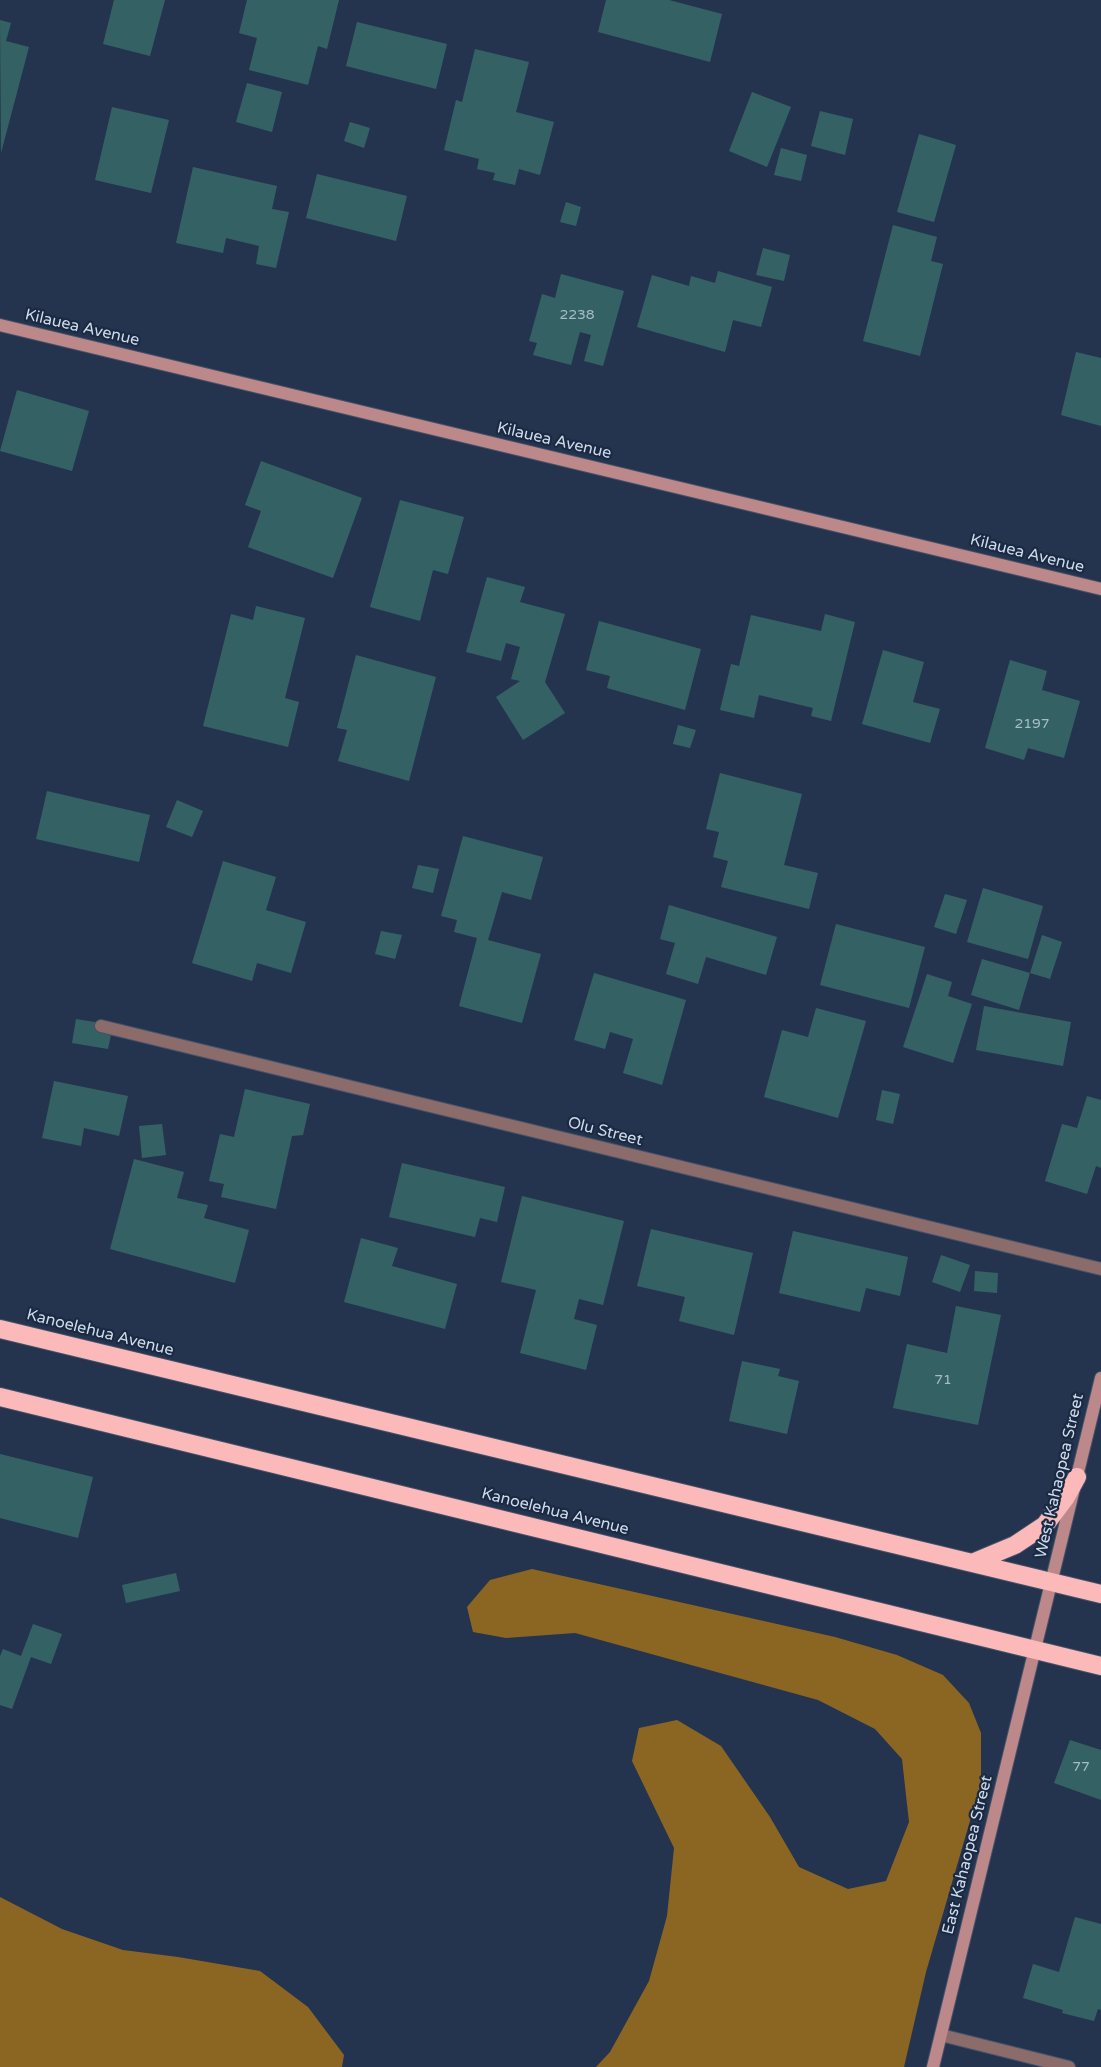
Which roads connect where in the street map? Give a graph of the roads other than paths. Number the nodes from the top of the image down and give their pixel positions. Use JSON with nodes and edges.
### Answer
{"nodes":[{"id":1,"x":0,"y":325,"type":"edge"},
{"id":2,"x":1101,"y":589,"type":"edge"},
{"id":3,"x":101,"y":1026,"type":"dead end"},
{"id":4,"x":1101,"y":1269,"type":"edge"},
{"id":5,"x":0,"y":1329,"type":"edge"},
{"id":6,"x":1101,"y":1378,"type":"edge"},
{"id":7,"x":0,"y":1397,"type":"edge"},
{"id":8,"x":1077,"y":1477,"type":"junction"},
{"id":9,"x":972,"y":1563,"type":"junction"},
{"id":10,"x":1052,"y":1582,"type":"junction"},
{"id":11,"x":1101,"y":1594,"type":"edge"},
{"id":12,"x":1034,"y":1650,"type":"junction"},
{"id":13,"x":1101,"y":1666,"type":"edge"},
{"id":14,"x":941,"y":2035,"type":"junction"},
{"id":15,"x":933,"y":2067,"type":"edge"},
{"id":16,"x":1069,"y":2067,"type":"edge"}],
"edges":[{"from":1,"to":2,"type":"street","name":"Kilauea Avenue"},
{"from":3,"to":4,"type":"street","name":"Olu Street"},
{"from":5,"to":9,"type":"highway","name":"Kanoelehua Avenue"},
{"from":6,"to":8,"type":"street","name":"West Kahaopea Street"},
{"from":7,"to":12,"type":"highway","name":"Kanoelehua Avenue"},
{"from":8,"to":9,"type":"highway"},
{"from":8,"to":10,"type":"street","name":"West Kahaopea Street"},
{"from":9,"to":10,"type":"highway","name":"Kanoelehua Avenue"},
{"from":10,"to":11,"type":"highway","name":"Kanoelehua Avenue"},
{"from":10,"to":12,"type":"street","name":"West Kahaopea Street"},
{"from":12,"to":13,"type":"highway","name":"Kanoelehua Avenue"},
{"from":12,"to":14,"type":"street","name":"East Kahaopea Street"},
{"from":14,"to":15,"type":"street","name":"East Kahaopea Street"},
{"from":14,"to":16,"type":"street"}]}
